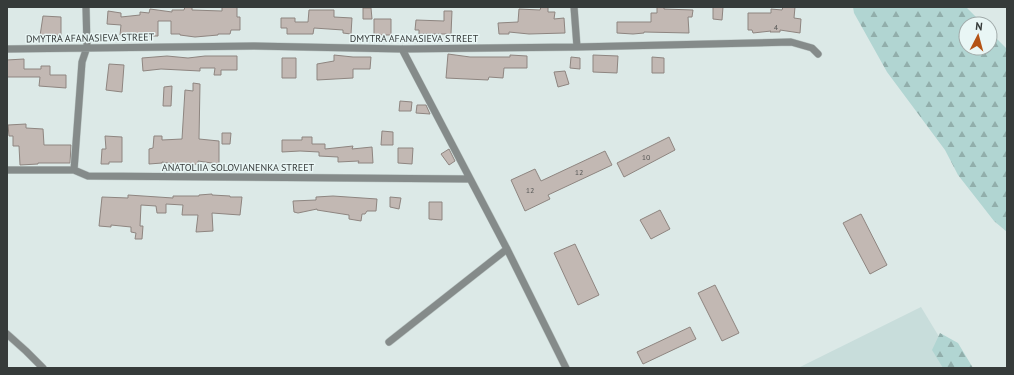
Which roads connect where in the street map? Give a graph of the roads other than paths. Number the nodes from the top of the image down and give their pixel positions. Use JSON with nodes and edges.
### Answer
{"nodes":[{"id":1,"x":86,"y":7,"type":"edge"},
{"id":2,"x":574,"y":7,"type":"edge"},
{"id":3,"x":577,"y":47,"type":"junction"},
{"id":4,"x":87,"y":48,"type":"junction"},
{"id":5,"x":402,"y":48,"type":"junction"},
{"id":6,"x":7,"y":49,"type":"edge"},
{"id":7,"x":818,"y":54,"type":"dead end"},
{"id":8,"x":7,"y":170,"type":"edge"},
{"id":9,"x":74,"y":170,"type":"junction"},
{"id":10,"x":470,"y":179,"type":"junction"},
{"id":11,"x":508,"y":249,"type":"junction"},
{"id":12,"x":7,"y":334,"type":"edge"},
{"id":13,"x":389,"y":342,"type":"dead end"},
{"id":14,"x":43,"y":368,"type":"edge"},
{"id":15,"x":566,"y":368,"type":"edge"}],
"edges":[{"from":1,"to":4,"type":"street"},
{"from":2,"to":3,"type":"street"},
{"from":3,"to":5,"type":"street","name":"DMYTRA AFANASIEVA STREET"},
{"from":3,"to":7,"type":"street","name":"DMYTRA AFANASIEVA STREET"},
{"from":4,"to":5,"type":"street","name":"DMYTRA AFANASIEVA STREET"},
{"from":4,"to":6,"type":"street","name":"DMYTRA AFANASIEVA STREET"},
{"from":4,"to":9,"type":"street"},
{"from":5,"to":10,"type":"street"},
{"from":8,"to":9,"type":"street","name":"ANATOLIIA SOLOVIANENKA STREET"},
{"from":9,"to":10,"type":"street","name":"ANATOLIIA SOLOVIANENKA STREET"},
{"from":10,"to":11,"type":"street"},
{"from":11,"to":13,"type":"street"},
{"from":11,"to":15,"type":"street"},
{"from":12,"to":14,"type":"street"}]}
